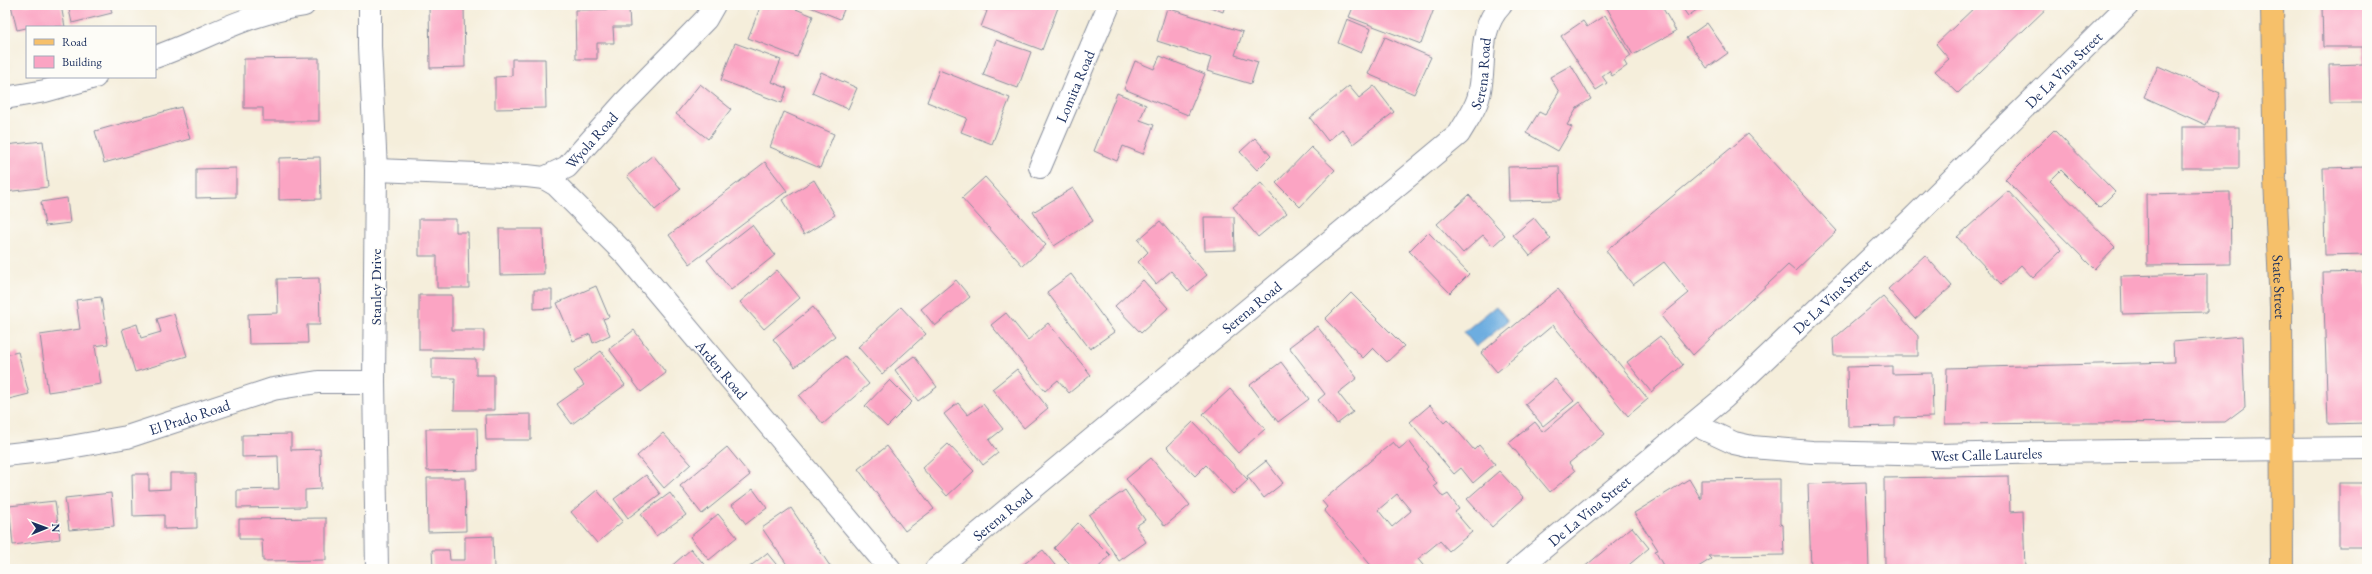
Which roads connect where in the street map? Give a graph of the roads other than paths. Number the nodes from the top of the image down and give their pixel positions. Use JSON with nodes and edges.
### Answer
{"nodes":[{"id":1,"x":304,"y":5,"type":"edge"},
{"id":2,"x":370,"y":5,"type":"edge"},
{"id":3,"x":714,"y":5,"type":"edge"},
{"id":4,"x":1109,"y":5,"type":"edge"},
{"id":5,"x":1501,"y":5,"type":"edge"},
{"id":6,"x":2128,"y":5,"type":"edge"},
{"id":7,"x":2272,"y":5,"type":"edge"},
{"id":8,"x":156,"y":57,"type":"edge"},
{"id":9,"x":91,"y":78,"type":"edge"},
{"id":10,"x":5,"y":98,"type":"edge"},
{"id":11,"x":1040,"y":167,"type":"dead end"},
{"id":12,"x":376,"y":170,"type":"junction"},
{"id":13,"x":544,"y":178,"type":"junction"},
{"id":14,"x":374,"y":382,"type":"junction"},
{"id":15,"x":1696,"y":422,"type":"junction"},
{"id":16,"x":2283,"y":448,"type":"junction"},
{"id":17,"x":2367,"y":448,"type":"edge"},
{"id":18,"x":5,"y":455,"type":"edge"},
{"id":19,"x":377,"y":569,"type":"edge"},
{"id":20,"x":890,"y":569,"type":"edge"},
{"id":21,"x":936,"y":569,"type":"edge"},
{"id":22,"x":1518,"y":569,"type":"edge"},
{"id":23,"x":2282,"y":569,"type":"edge"}],
"edges":[{"from":1,"to":8,"type":"street"},
{"from":2,"to":12,"type":"street","name":"Stanley Drive"},
{"from":3,"to":13,"type":"street","name":"Wyola Road"},
{"from":4,"to":11,"type":"street","name":"Lomita Road"},
{"from":5,"to":21,"type":"street","name":"Serena Road"},
{"from":6,"to":15,"type":"street","name":"De La Vina Street"},
{"from":7,"to":16,"type":"main road","name":"State Street"},
{"from":9,"to":10,"type":"street"},
{"from":12,"to":13,"type":"street"},
{"from":12,"to":14,"type":"street","name":"Stanley Drive"},
{"from":13,"to":20,"type":"street","name":"Arden Road"},
{"from":14,"to":18,"type":"street","name":"El Prado Road"},
{"from":14,"to":19,"type":"street","name":"Stanley Drive"},
{"from":15,"to":16,"type":"street","name":"West Calle Laureles"},
{"from":15,"to":22,"type":"street","name":"De La Vina Street"},
{"from":16,"to":17,"type":"street","name":"West Calle Laureles"},
{"from":16,"to":23,"type":"main road","name":"State Street"}]}
